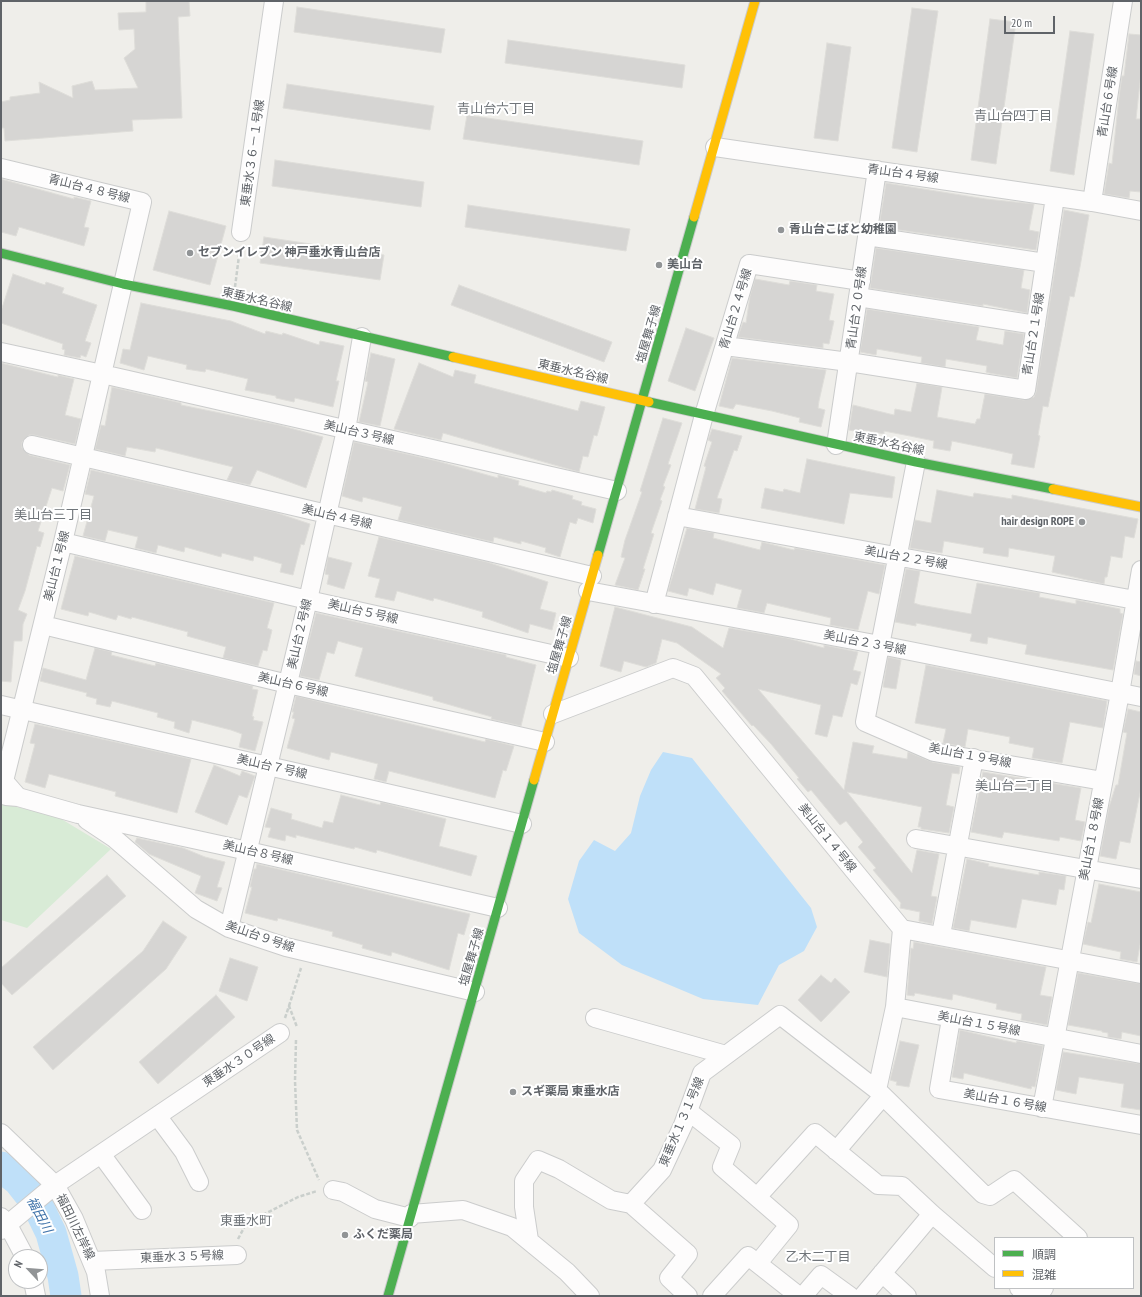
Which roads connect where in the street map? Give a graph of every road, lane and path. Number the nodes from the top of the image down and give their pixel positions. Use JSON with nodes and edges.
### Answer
{"nodes":[{"id":1,"x":274,"y":1,"type":"edge"},
{"id":2,"x":755,"y":1,"type":"edge"},
{"id":3,"x":1123,"y":1,"type":"edge"},
{"id":4,"x":715,"y":147,"type":"junction"},
{"id":5,"x":1,"y":168,"type":"edge"},
{"id":6,"x":877,"y":170,"type":"junction"},
{"id":7,"x":1055,"y":197,"type":"junction"},
{"id":8,"x":1092,"y":202,"type":"junction"},
{"id":9,"x":1141,"y":211,"type":"edge"},
{"id":10,"x":241,"y":232,"type":"joint"},
{"id":11,"x":867,"y":236,"type":"junction"},
{"id":12,"x":1,"y":253,"type":"edge"},
{"id":13,"x":1045,"y":263,"type":"junction"},
{"id":14,"x":123,"y":284,"type":"junction"},
{"id":15,"x":859,"y":289,"type":"junction"},
{"id":16,"x":233,"y":306,"type":"junction"},
{"id":17,"x":1036,"y":325,"type":"junction"},
{"id":18,"x":362,"y":337,"type":"junction"},
{"id":19,"x":725,"y":346,"type":"junction"},
{"id":20,"x":1,"y":352,"type":"edge"},
{"id":21,"x":849,"y":362,"type":"junction"},
{"id":22,"x":102,"y":374,"type":"junction"},
{"id":23,"x":643,"y":400,"type":"junction"},
{"id":24,"x":704,"y":415,"type":"junction"},
{"id":25,"x":346,"y":430,"type":"junction"},
{"id":26,"x":32,"y":445,"type":"dead end"},
{"id":27,"x":836,"y":445,"type":"junction"},
{"id":28,"x":83,"y":457,"type":"junction"},
{"id":29,"x":916,"y":462,"type":"junction"},
{"id":30,"x":617,"y":491,"type":"junction"},
{"id":31,"x":1141,"y":507,"type":"edge"},
{"id":32,"x":327,"y":515,"type":"junction"},
{"id":33,"x":677,"y":516,"type":"junction"},
{"id":34,"x":63,"y":542,"type":"junction"},
{"id":35,"x":898,"y":556,"type":"junction"},
{"id":36,"x":1141,"y":570,"type":"edge"},
{"id":37,"x":590,"y":584,"type":"junction"},
{"id":38,"x":308,"y":600,"type":"junction"},
{"id":39,"x":1135,"y":600,"type":"junction"},
{"id":40,"x":654,"y":604,"type":"junction"},
{"id":41,"x":43,"y":625,"type":"junction"},
{"id":42,"x":880,"y":645,"type":"junction"},
{"id":43,"x":569,"y":658,"type":"junction"},
{"id":44,"x":288,"y":684,"type":"junction"},
{"id":45,"x":1120,"y":693,"type":"junction"},
{"id":46,"x":1141,"y":697,"type":"edge"},
{"id":47,"x":1,"y":705,"type":"edge"},
{"id":48,"x":21,"y":711,"type":"junction"},
{"id":49,"x":554,"y":714,"type":"junction"},
{"id":50,"x":545,"y":742,"type":"junction"},
{"id":51,"x":974,"y":758,"type":"junction"},
{"id":52,"x":268,"y":766,"type":"junction"},
{"id":53,"x":1103,"y":781,"type":"junction"},
{"id":54,"x":9,"y":796,"type":"edge"},
{"id":55,"x":78,"y":814,"type":"junction"},
{"id":56,"x":522,"y":824,"type":"junction"},
{"id":57,"x":916,"y":839,"type":"dead end"},
{"id":58,"x":957,"y":847,"type":"junction"},
{"id":59,"x":248,"y":851,"type":"junction"},
{"id":60,"x":1087,"y":869,"type":"junction"},
{"id":61,"x":1141,"y":879,"type":"edge"},
{"id":62,"x":498,"y":908,"type":"junction"},
{"id":63,"x":229,"y":928,"type":"junction"},
{"id":64,"x":902,"y":929,"type":"junction"},
{"id":65,"x":941,"y":935,"type":"junction"},
{"id":66,"x":306,"y":952,"type":"junction"},
{"id":67,"x":1069,"y":960,"type":"junction"},
{"id":68,"x":1141,"y":974,"type":"edge"},
{"id":69,"x":475,"y":992,"type":"junction"},
{"id":70,"x":289,"y":1006,"type":"junction"},
{"id":71,"x":895,"y":1007,"type":"junction"},
{"id":72,"x":595,"y":1018,"type":"dead end"},
{"id":73,"x":951,"y":1019,"type":"junction"},
{"id":74,"x":291,"y":1034,"type":"junction"},
{"id":75,"x":1055,"y":1038,"type":"junction"},
{"id":76,"x":1141,"y":1054,"type":"edge"},
{"id":77,"x":726,"y":1055,"type":"junction"},
{"id":78,"x":880,"y":1093,"type":"junction"},
{"id":79,"x":1042,"y":1108,"type":"junction"},
{"id":80,"x":688,"y":1111,"type":"junction"},
{"id":81,"x":158,"y":1117,"type":"junction"},
{"id":82,"x":1141,"y":1125,"type":"edge"},
{"id":83,"x":1,"y":1133,"type":"edge"},
{"id":84,"x":836,"y":1151,"type":"junction"},
{"id":85,"x":102,"y":1154,"type":"junction"},
{"id":86,"x":199,"y":1182,"type":"dead end"},
{"id":87,"x":55,"y":1185,"type":"junction"},
{"id":88,"x":327,"y":1186,"type":"joint"},
{"id":89,"x":313,"y":1192,"type":"dead end"},
{"id":90,"x":757,"y":1198,"type":"junction"},
{"id":91,"x":631,"y":1204,"type":"junction"},
{"id":92,"x":142,"y":1210,"type":"dead end"},
{"id":93,"x":932,"y":1214,"type":"junction"},
{"id":94,"x":410,"y":1216,"type":"junction"},
{"id":95,"x":3,"y":1224,"type":"edge"},
{"id":96,"x":1077,"y":1237,"type":"edge"},
{"id":97,"x":529,"y":1240,"type":"junction"},
{"id":98,"x":20,"y":1249,"type":"edge"},
{"id":99,"x":237,"y":1256,"type":"joint"},
{"id":100,"x":92,"y":1260,"type":"junction"},
{"id":101,"x":758,"y":1263,"type":"junction"},
{"id":102,"x":994,"y":1267,"type":"edge"},
{"id":103,"x":882,"y":1273,"type":"junction"},
{"id":104,"x":1020,"y":1289,"type":"edge"},
{"id":105,"x":100,"y":1296,"type":"edge"},
{"id":106,"x":388,"y":1296,"type":"edge"},
{"id":107,"x":590,"y":1296,"type":"edge"},
{"id":108,"x":688,"y":1296,"type":"edge"},
{"id":109,"x":712,"y":1296,"type":"edge"},
{"id":110,"x":799,"y":1296,"type":"edge"},
{"id":111,"x":803,"y":1296,"type":"edge"},
{"id":112,"x":850,"y":1296,"type":"edge"},
{"id":113,"x":862,"y":1296,"type":"edge"},
{"id":114,"x":907,"y":1296,"type":"edge"},
{"id":115,"x":1029,"y":1296,"type":"edge"}],
"edges":[{"from":1,"to":10,"type":"street","name":"東垂水３６－１号線"},
{"from":2,"to":4,"type":"street","name":"塩屋舞子線"},
{"from":3,"to":8,"type":"street","name":"青山台６号線"},
{"from":4,"to":6,"type":"street","name":"青山台４号線"},
{"from":4,"to":23,"type":"street","name":"塩屋舞子線"},
{"from":5,"to":14,"type":"street","name":"青山台４８号線"},
{"from":6,"to":7,"type":"street","name":"青山台４号線"},
{"from":6,"to":11,"type":"street","name":"青山台２０号線"},
{"from":7,"to":8,"type":"street","name":"青山台４号線"},
{"from":7,"to":13,"type":"street","name":"青山台２１号線"},
{"from":8,"to":9,"type":"street","name":"青山台４号線"},
{"from":10,"to":16,"type":"path"},
{"from":11,"to":13,"type":"street"},
{"from":11,"to":15,"type":"street","name":"青山台２０号線"},
{"from":12,"to":14,"type":"street","name":"東垂水名谷線"},
{"from":13,"to":17,"type":"street","name":"青山台２１号線"},
{"from":14,"to":16,"type":"street","name":"東垂水名谷線"},
{"from":14,"to":22,"type":"street","name":"美山台１号線"},
{"from":15,"to":17,"type":"street"},
{"from":15,"to":19,"type":"street","name":"青山台２４号線"},
{"from":15,"to":21,"type":"street","name":"青山台２０号線"},
{"from":16,"to":18,"type":"street","name":"東垂水名谷線"},
{"from":17,"to":21,"type":"street","name":"青山台２１号線"},
{"from":18,"to":23,"type":"street","name":"東垂水名谷線"},
{"from":18,"to":25,"type":"street","name":"美山台２号線"},
{"from":19,"to":21,"type":"street"},
{"from":19,"to":24,"type":"street","name":"青山台２４号線"},
{"from":20,"to":22,"type":"street","name":"美山台３号線"},
{"from":21,"to":27,"type":"street","name":"青山台２０号線"},
{"from":22,"to":25,"type":"street","name":"美山台３号線"},
{"from":22,"to":28,"type":"street","name":"美山台１号線"},
{"from":23,"to":24,"type":"street","name":"東垂水名谷線"},
{"from":23,"to":30,"type":"street","name":"塩屋舞子線"},
{"from":24,"to":27,"type":"street","name":"東垂水名谷線"},
{"from":24,"to":33,"type":"street","name":"青山台２４号線"},
{"from":25,"to":30,"type":"street","name":"美山台３号線"},
{"from":25,"to":32,"type":"street","name":"美山台２号線"},
{"from":26,"to":28,"type":"street","name":"美山台４号線"},
{"from":27,"to":29,"type":"street","name":"東垂水名谷線"},
{"from":28,"to":32,"type":"street","name":"美山台４号線"},
{"from":28,"to":34,"type":"street","name":"美山台１号線"},
{"from":29,"to":31,"type":"street","name":"東垂水名谷線"},
{"from":29,"to":35,"type":"street","name":"美山台１９号線"},
{"from":30,"to":37,"type":"street","name":"塩屋舞子線"},
{"from":32,"to":37,"type":"street","name":"美山台４号線"},
{"from":32,"to":38,"type":"street","name":"美山台２号線"},
{"from":33,"to":35,"type":"street","name":"美山台２２号線"},
{"from":33,"to":40,"type":"street","name":"青山台２４号線"},
{"from":34,"to":38,"type":"street","name":"美山台５号線"},
{"from":34,"to":41,"type":"street","name":"美山台１号線"},
{"from":35,"to":39,"type":"street","name":"美山台２２号線"},
{"from":35,"to":42,"type":"street","name":"美山台１９号線"},
{"from":36,"to":39,"type":"street","name":"美山台１８号線"},
{"from":37,"to":40,"type":"street","name":"美山台２３号線"},
{"from":37,"to":43,"type":"street","name":"塩屋舞子線"},
{"from":38,"to":43,"type":"street","name":"美山台５号線"},
{"from":38,"to":44,"type":"street","name":"美山台２号線"},
{"from":39,"to":45,"type":"street","name":"美山台１８号線"},
{"from":40,"to":42,"type":"street","name":"美山台２３号線"},
{"from":41,"to":44,"type":"street","name":"美山台６号線"},
{"from":41,"to":48,"type":"street","name":"美山台１号線"},
{"from":42,"to":45,"type":"street","name":"美山台２３号線"},
{"from":42,"to":51,"type":"street","name":"美山台１９号線"},
{"from":43,"to":49,"type":"street","name":"塩屋舞子線"},
{"from":44,"to":50,"type":"street","name":"美山台６号線"},
{"from":44,"to":52,"type":"street","name":"美山台２号線"},
{"from":45,"to":46,"type":"street","name":"美山台２３号線"},
{"from":45,"to":53,"type":"street","name":"美山台１８号線"},
{"from":47,"to":48,"type":"street","name":"美山台７号線"},
{"from":48,"to":52,"type":"street","name":"美山台７号線"},
{"from":48,"to":54,"type":"street","name":"美山台１号線"},
{"from":49,"to":50,"type":"street","name":"塩屋舞子線"},
{"from":49,"to":64,"type":"street","name":"美山台１４号線"},
{"from":50,"to":56,"type":"street","name":"塩屋舞子線"},
{"from":51,"to":53,"type":"street","name":"美山台１９号線"},
{"from":51,"to":58,"type":"street"},
{"from":52,"to":56,"type":"street","name":"美山台７号線"},
{"from":52,"to":59,"type":"street","name":"美山台２号線"},
{"from":53,"to":60,"type":"street","name":"美山台１８号線"},
{"from":54,"to":55,"type":"street","name":"美山台８号線"},
{"from":55,"to":59,"type":"street","name":"美山台８号線"},
{"from":55,"to":63,"type":"street","name":"美山台９号線"},
{"from":56,"to":62,"type":"street","name":"塩屋舞子線"},
{"from":57,"to":58,"type":"street"},
{"from":58,"to":60,"type":"street"},
{"from":58,"to":65,"type":"street"},
{"from":59,"to":62,"type":"street","name":"美山台８号線"},
{"from":59,"to":63,"type":"street","name":"美山台２号線"},
{"from":60,"to":61,"type":"street"},
{"from":60,"to":67,"type":"street","name":"美山台１８号線"},
{"from":62,"to":69,"type":"street","name":"塩屋舞子線"},
{"from":63,"to":66,"type":"street","name":"美山台９号線"},
{"from":64,"to":65,"type":"street"},
{"from":64,"to":71,"type":"street"},
{"from":65,"to":67,"type":"street"},
{"from":66,"to":69,"type":"street","name":"美山台９号線"},
{"from":66,"to":70,"type":"path"},
{"from":67,"to":68,"type":"street"},
{"from":67,"to":75,"type":"street","name":"美山台１８号線"},
{"from":69,"to":94,"type":"street","name":"塩屋舞子線"},
{"from":70,"to":74,"type":"path","name":"東垂水３０号線"},
{"from":70,"to":74,"type":"path","name":"東垂水３０号線"},
{"from":71,"to":73,"type":"street","name":"美山台１５号線"},
{"from":71,"to":78,"type":"street"},
{"from":72,"to":77,"type":"street"},
{"from":73,"to":75,"type":"street","name":"美山台１５号線"},
{"from":73,"to":79,"type":"street","name":"美山台１６号線"},
{"from":74,"to":81,"type":"street","name":"東垂水３０号線"},
{"from":74,"to":88,"type":"path","name":"東垂水３０号線"},
{"from":75,"to":76,"type":"street","name":"美山台１５号線"},
{"from":75,"to":79,"type":"street","name":"美山台１８号線"},
{"from":77,"to":78,"type":"street","name":"東垂水１３１号線"},
{"from":77,"to":80,"type":"street","name":"東垂水１３１号線"},
{"from":78,"to":84,"type":"street"},
{"from":78,"to":96,"type":"street"},
{"from":79,"to":82,"type":"street","name":"美山台１６号線"},
{"from":80,"to":90,"type":"street"},
{"from":80,"to":91,"type":"street","name":"東垂水１３１号線"},
{"from":81,"to":85,"type":"street","name":"東垂水３０号線"},
{"from":81,"to":86,"type":"street"},
{"from":83,"to":87,"type":"street","name":"福田川左岸線"},
{"from":84,"to":90,"type":"street"},
{"from":84,"to":93,"type":"street"},
{"from":85,"to":87,"type":"street","name":"東垂水３０号線"},
{"from":85,"to":92,"type":"street"},
{"from":87,"to":95,"type":"street","name":"東垂水３０号線"},
{"from":87,"to":100,"type":"street","name":"福田川左岸線"},
{"from":88,"to":94,"type":"street"},
{"from":89,"to":99,"type":"path","name":"東垂水３５号線"},
{"from":90,"to":101,"type":"street"},
{"from":91,"to":97,"type":"street"},
{"from":91,"to":108,"type":"street"},
{"from":93,"to":102,"type":"street"},
{"from":93,"to":103,"type":"street"},
{"from":94,"to":97,"type":"street"},
{"from":94,"to":106,"type":"street","name":"塩屋舞子線"},
{"from":95,"to":98,"type":"street"},
{"from":97,"to":107,"type":"street"},
{"from":99,"to":100,"type":"street","name":"東垂水３５号線"},
{"from":100,"to":105,"type":"street","name":"福田川左岸線"},
{"from":101,"to":109,"type":"street"},
{"from":101,"to":110,"type":"street"},
{"from":103,"to":113,"type":"street"},
{"from":103,"to":114,"type":"street"},
{"from":104,"to":115,"type":"street"},
{"from":111,"to":112,"type":"street"}]}
